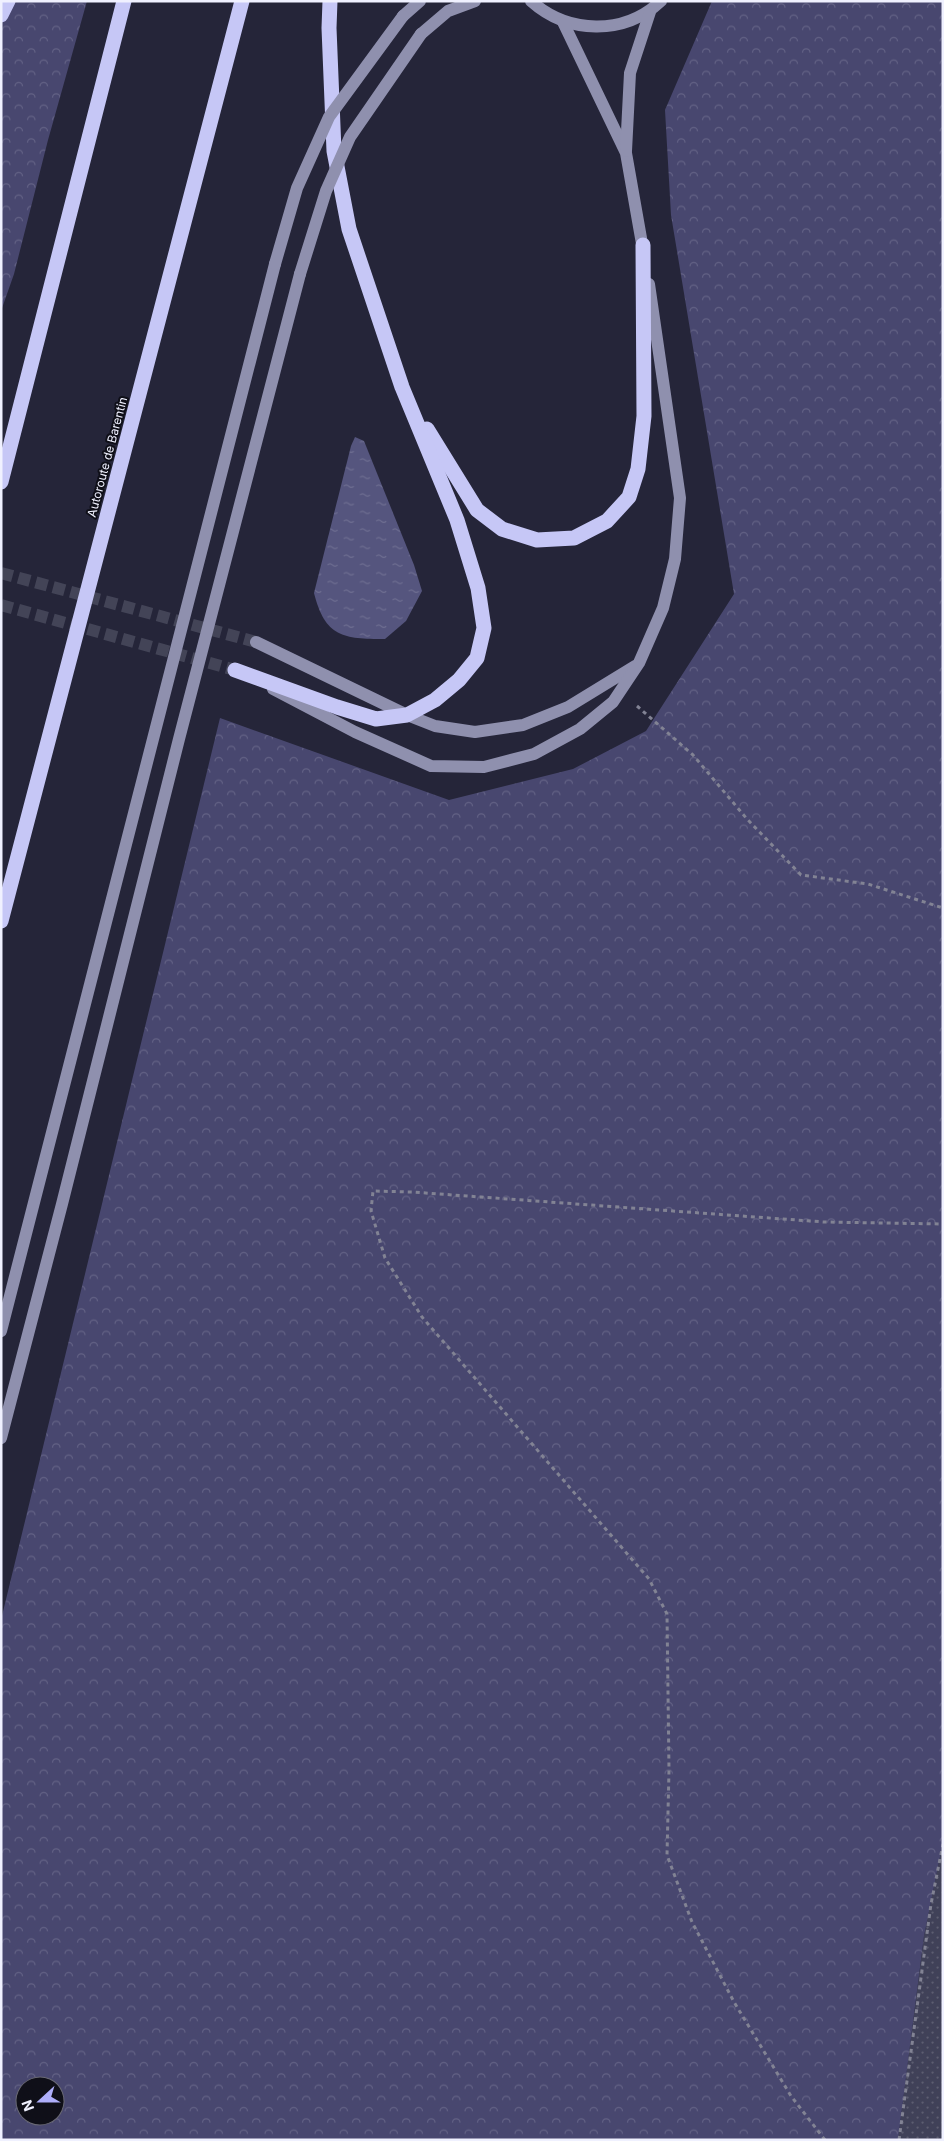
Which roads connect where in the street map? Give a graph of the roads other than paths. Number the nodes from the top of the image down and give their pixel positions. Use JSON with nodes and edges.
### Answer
{"nodes":[{"id":1,"x":8,"y":1,"type":"edge"},
{"id":2,"x":124,"y":1,"type":"edge"},
{"id":3,"x":242,"y":1,"type":"edge"},
{"id":4,"x":330,"y":1,"type":"edge"},
{"id":5,"x":420,"y":1,"type":"edge"},
{"id":6,"x":475,"y":1,"type":"edge"},
{"id":7,"x":531,"y":1,"type":"edge"},
{"id":8,"x":661,"y":1,"type":"edge"},
{"id":9,"x":650,"y":12,"type":"junction"},
{"id":10,"x":1,"y":16,"type":"edge"},
{"id":11,"x":564,"y":22,"type":"junction"},
{"id":12,"x":626,"y":153,"type":"junction"},
{"id":13,"x":643,"y":245,"type":"junction"},
{"id":14,"x":402,"y":387,"type":"junction"},
{"id":15,"x":1,"y":482,"type":"edge"},
{"id":16,"x":256,"y":642,"type":"tunnel mouth"},
{"id":17,"x":639,"y":663,"type":"junction"},
{"id":18,"x":235,"y":670,"type":"joint"},
{"id":19,"x":407,"y":715,"type":"junction"},
{"id":20,"x":1,"y":921,"type":"edge"},
{"id":21,"x":1,"y":1332,"type":"edge"},
{"id":22,"x":1,"y":1438,"type":"edge"}],
"edges":[{"from":1,"to":10,"type":"highway"},
{"from":2,"to":15,"type":"highway"},
{"from":3,"to":20,"type":"highway","name":"Autoroute de Barentin"},
{"from":4,"to":14,"type":"highway"},
{"from":5,"to":21,"type":"main road","bridge":true},
{"from":6,"to":22,"type":"main road","bridge":true},
{"from":7,"to":11,"type":"main road"},
{"from":8,"to":9,"type":"main road"},
{"from":9,"to":11,"type":"main road"},
{"from":9,"to":12,"type":"main road"},
{"from":11,"to":12,"type":"main road"},
{"from":12,"to":13,"type":"main road"},
{"from":13,"to":14,"type":"highway"},
{"from":13,"to":17,"type":"main road"},
{"from":14,"to":19,"type":"highway"},
{"from":16,"to":19,"type":"main road"},
{"from":17,"to":18,"type":"main road"},
{"from":17,"to":19,"type":"main road"},
{"from":18,"to":19,"type":"highway"}]}
